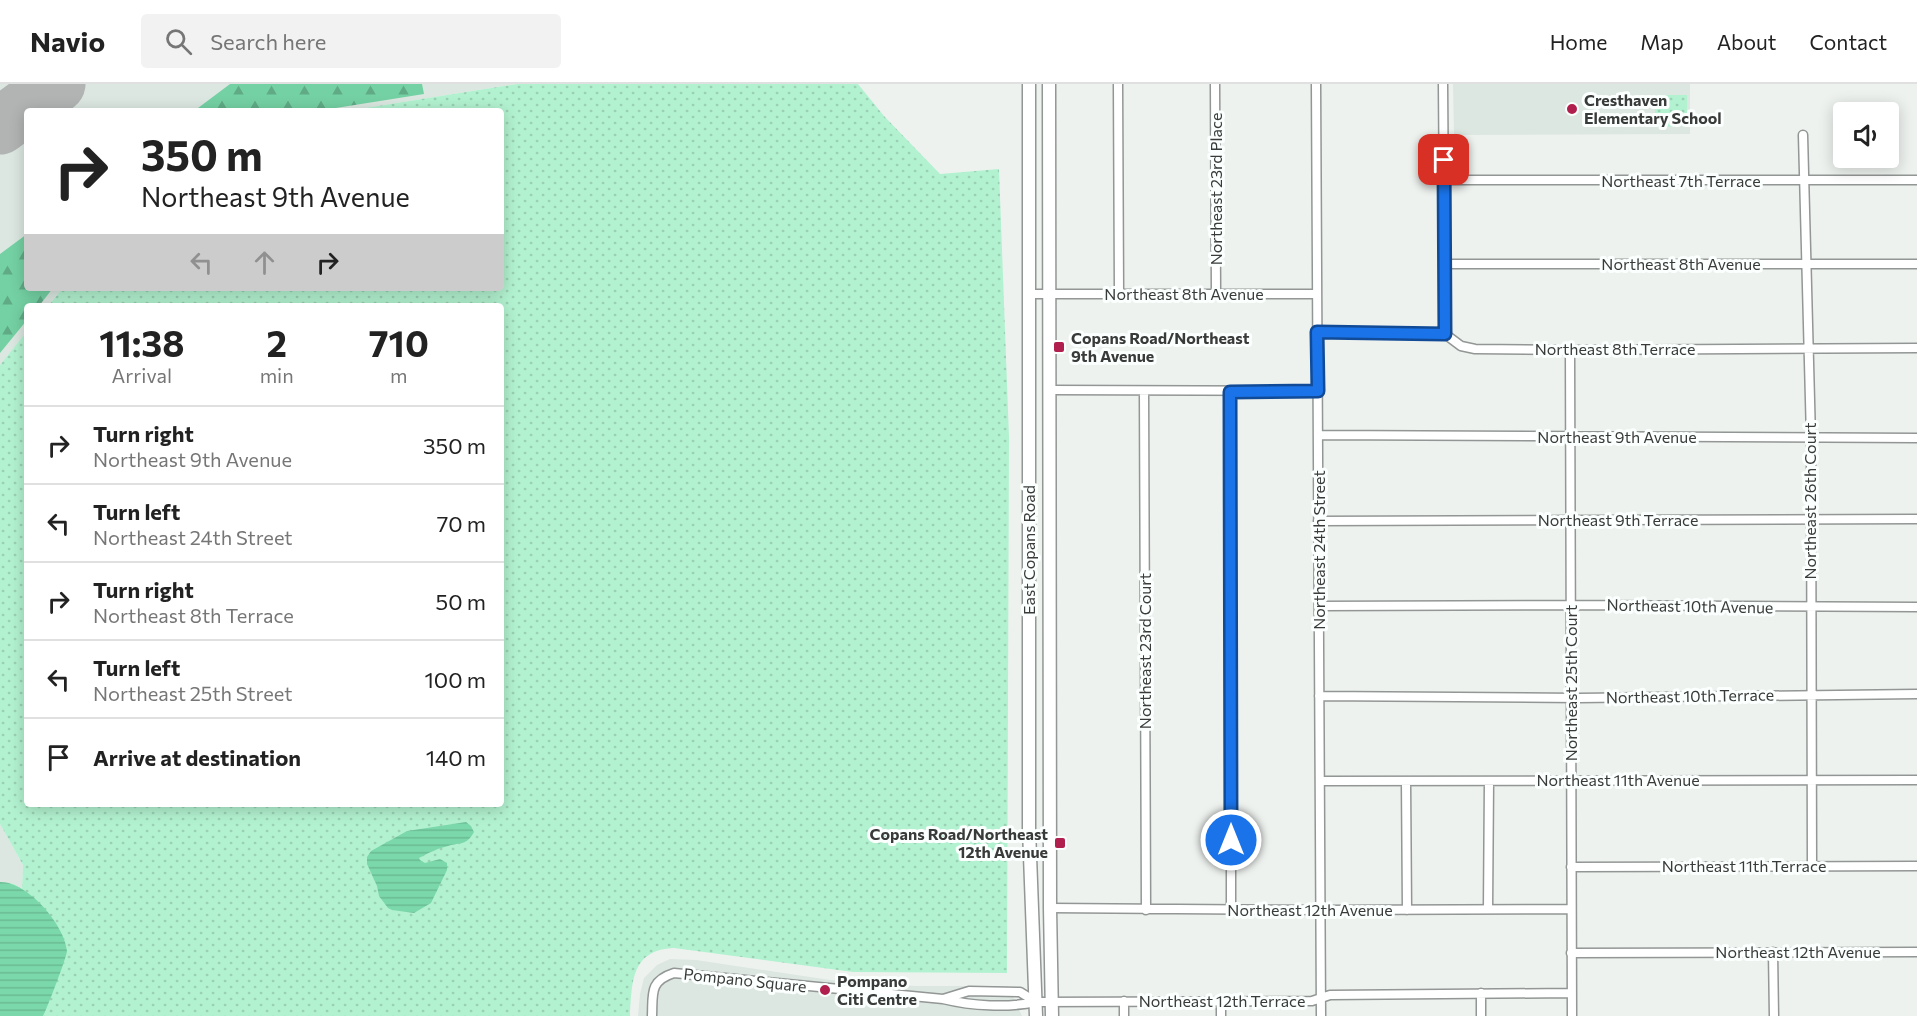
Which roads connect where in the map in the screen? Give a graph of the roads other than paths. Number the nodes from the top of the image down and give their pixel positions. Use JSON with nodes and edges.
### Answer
{"nodes":[{"id":1,"x":1029,"y":84,"type":"edge"},
{"id":2,"x":1049,"y":84,"type":"edge"},
{"id":3,"x":1118,"y":84,"type":"edge"},
{"id":4,"x":1215,"y":84,"type":"edge"},
{"id":5,"x":1316,"y":84,"type":"edge"},
{"id":6,"x":1443,"y":84,"type":"edge"},
{"id":7,"x":1803,"y":135,"type":"dead end"},
{"id":8,"x":1444,"y":180,"type":"junction"},
{"id":9,"x":1917,"y":180,"type":"edge"},
{"id":10,"x":1804,"y":181,"type":"junction"},
{"id":11,"x":1445,"y":264,"type":"junction"},
{"id":12,"x":1806,"y":264,"type":"junction"},
{"id":13,"x":1917,"y":264,"type":"edge"},
{"id":14,"x":1119,"y":293,"type":"junction"},
{"id":15,"x":1029,"y":294,"type":"junction"},
{"id":16,"x":1050,"y":294,"type":"junction"},
{"id":17,"x":1216,"y":294,"type":"junction"},
{"id":18,"x":1317,"y":294,"type":"junction"},
{"id":19,"x":1317,"y":332,"type":"junction"},
{"id":20,"x":1445,"y":334,"type":"junction"},
{"id":21,"x":1809,"y":348,"type":"junction"},
{"id":22,"x":1917,"y":348,"type":"edge"},
{"id":23,"x":1570,"y":350,"type":"junction"},
{"id":24,"x":1051,"y":390,"type":"junction"},
{"id":25,"x":1144,"y":391,"type":"junction"},
{"id":26,"x":1318,"y":391,"type":"junction"},
{"id":27,"x":1230,"y":392,"type":"junction"},
{"id":28,"x":1318,"y":435,"type":"junction"},
{"id":29,"x":1570,"y":436,"type":"junction"},
{"id":30,"x":1811,"y":438,"type":"junction"},
{"id":31,"x":1917,"y":438,"type":"edge"},
{"id":32,"x":1811,"y":518,"type":"junction"},
{"id":33,"x":1917,"y":519,"type":"edge"},
{"id":34,"x":1570,"y":520,"type":"junction"},
{"id":35,"x":1318,"y":521,"type":"junction"},
{"id":36,"x":1571,"y":605,"type":"junction"},
{"id":37,"x":1319,"y":606,"type":"junction"},
{"id":38,"x":1811,"y":607,"type":"junction"},
{"id":39,"x":1917,"y":607,"type":"edge"},
{"id":40,"x":1917,"y":694,"type":"edge"},
{"id":41,"x":1811,"y":695,"type":"junction"},
{"id":42,"x":1319,"y":696,"type":"junction"},
{"id":43,"x":1571,"y":698,"type":"junction"},
{"id":44,"x":1812,"y":780,"type":"junction"},
{"id":45,"x":1917,"y":780,"type":"edge"},
{"id":46,"x":1320,"y":781,"type":"junction"},
{"id":47,"x":1406,"y":781,"type":"junction"},
{"id":48,"x":1489,"y":781,"type":"junction"},
{"id":49,"x":1571,"y":781,"type":"junction"},
{"id":50,"x":1812,"y":866,"type":"junction"},
{"id":51,"x":1917,"y":866,"type":"edge"},
{"id":52,"x":1571,"y":867,"type":"junction"},
{"id":53,"x":1050,"y":908,"type":"junction"},
{"id":54,"x":1488,"y":909,"type":"junction"},
{"id":55,"x":1571,"y":909,"type":"junction"},
{"id":56,"x":1146,"y":910,"type":"junction"},
{"id":57,"x":1231,"y":910,"type":"junction"},
{"id":58,"x":1320,"y":910,"type":"junction"},
{"id":59,"x":1407,"y":910,"type":"junction"},
{"id":60,"x":1773,"y":952,"type":"junction"},
{"id":61,"x":1917,"y":952,"type":"edge"},
{"id":62,"x":1571,"y":954,"type":"junction"},
{"id":63,"x":1481,"y":993,"type":"junction"},
{"id":64,"x":1571,"y":993,"type":"junction"},
{"id":65,"x":1321,"y":1000,"type":"junction"},
{"id":66,"x":1124,"y":1001,"type":"junction"},
{"id":67,"x":1036,"y":1002,"type":"junction"},
{"id":68,"x":1052,"y":1002,"type":"junction"},
{"id":69,"x":1221,"y":1003,"type":"junction"},
{"id":70,"x":652,"y":1016,"type":"edge"},
{"id":71,"x":1036,"y":1016,"type":"edge"},
{"id":72,"x":1052,"y":1016,"type":"edge"},
{"id":73,"x":1124,"y":1016,"type":"edge"},
{"id":74,"x":1221,"y":1016,"type":"edge"},
{"id":75,"x":1321,"y":1016,"type":"edge"},
{"id":76,"x":1481,"y":1016,"type":"edge"},
{"id":77,"x":1572,"y":1016,"type":"edge"},
{"id":78,"x":1774,"y":1016,"type":"edge"}],
"edges":[{"from":1,"to":15,"type":"main road","name":"East Copans Road"},
{"from":2,"to":16,"type":"main road","name":"East Copans Road"},
{"from":3,"to":14,"type":"street"},
{"from":4,"to":17,"type":"street","name":"Northeast 23rd Place"},
{"from":5,"to":18,"type":"street","name":"Northeast 24th Street"},
{"from":6,"to":8,"type":"street"},
{"from":7,"to":10,"type":"street","name":"Northeast 26th Court"},
{"from":8,"to":10,"type":"street","name":"Northeast 7th Terrace"},
{"from":8,"to":11,"type":"street"},
{"from":9,"to":10,"type":"street","name":"Northeast 7th Terrace"},
{"from":10,"to":12,"type":"street","name":"Northeast 26th Court"},
{"from":11,"to":12,"type":"street","name":"Northeast 8th Avenue"},
{"from":11,"to":20,"type":"street"},
{"from":12,"to":13,"type":"street","name":"Northeast 8th Avenue"},
{"from":12,"to":21,"type":"street","name":"Northeast 26th Court"},
{"from":14,"to":16,"type":"street","name":"Northeast 8th Avenue"},
{"from":14,"to":17,"type":"street","name":"Northeast 8th Avenue"},
{"from":15,"to":16,"type":"street","name":"Northeast 8th Avenue"},
{"from":15,"to":67,"type":"main road","name":"East Copans Road"},
{"from":16,"to":24,"type":"main road","name":"East Copans Road"},
{"from":17,"to":18,"type":"street","name":"Northeast 8th Avenue"},
{"from":18,"to":19,"type":"street","name":"Northeast 24th Street"},
{"from":19,"to":20,"type":"street","name":"Northeast 8th Terrace"},
{"from":19,"to":26,"type":"street","name":"Northeast 24th Street"},
{"from":20,"to":23,"type":"street","name":"Northeast 8th Terrace"},
{"from":21,"to":22,"type":"street","name":"Northeast 8th Terrace"},
{"from":21,"to":23,"type":"street","name":"Northeast 8th Terrace"},
{"from":21,"to":30,"type":"street","name":"Northeast 26th Court"},
{"from":23,"to":29,"type":"street","name":"Northeast 25th Court"},
{"from":24,"to":25,"type":"street"},
{"from":24,"to":53,"type":"main road","name":"East Copans Road"},
{"from":25,"to":27,"type":"street"},
{"from":25,"to":56,"type":"street","name":"Northeast 23rd Court"},
{"from":26,"to":27,"type":"street"},
{"from":26,"to":28,"type":"street","name":"Northeast 24th Street"},
{"from":27,"to":57,"type":"street"},
{"from":28,"to":29,"type":"street","name":"Northeast 9th Avenue"},
{"from":28,"to":35,"type":"street","name":"Northeast 24th Street"},
{"from":29,"to":30,"type":"street","name":"Northeast 9th Avenue"},
{"from":29,"to":34,"type":"street","name":"Northeast 25th Court"},
{"from":30,"to":31,"type":"street","name":"Northeast 9th Avenue"},
{"from":30,"to":32,"type":"street","name":"Northeast 26th Court"},
{"from":32,"to":33,"type":"street","name":"Northeast 9th Terrace"},
{"from":32,"to":34,"type":"street","name":"Northeast 9th Terrace"},
{"from":32,"to":38,"type":"street","name":"Northeast 26th Court"},
{"from":34,"to":35,"type":"street","name":"Northeast 9th Terrace"},
{"from":34,"to":36,"type":"street","name":"Northeast 25th Court"},
{"from":35,"to":37,"type":"street","name":"Northeast 24th Street"},
{"from":36,"to":37,"type":"street","name":"Northeast 10th Avenue"},
{"from":36,"to":38,"type":"street","name":"Northeast 10th Avenue"},
{"from":36,"to":43,"type":"street","name":"Northeast 25th Court"},
{"from":37,"to":42,"type":"street","name":"Northeast 24th Street"},
{"from":38,"to":39,"type":"street","name":"Northeast 10th Avenue"},
{"from":38,"to":41,"type":"street","name":"Northeast 26th Court"},
{"from":40,"to":41,"type":"street","name":"Northeast 10th Terrace"},
{"from":41,"to":43,"type":"street","name":"Northeast 10th Terrace"},
{"from":41,"to":44,"type":"street","name":"Northeast 26th Court"},
{"from":42,"to":43,"type":"street","name":"Northeast 10th Terrace"},
{"from":42,"to":46,"type":"street","name":"Northeast 24th Street"},
{"from":43,"to":49,"type":"street","name":"Northeast 25th Court"},
{"from":44,"to":45,"type":"street","name":"Northeast 11th Avenue"},
{"from":44,"to":49,"type":"street","name":"Northeast 11th Avenue"},
{"from":44,"to":50,"type":"street","name":"Northeast 26th Court"},
{"from":46,"to":47,"type":"street","name":"Northeast 11th Avenue"},
{"from":46,"to":58,"type":"street","name":"Northeast 24th Street"},
{"from":47,"to":48,"type":"street","name":"Northeast 11th Avenue"},
{"from":47,"to":59,"type":"street"},
{"from":48,"to":49,"type":"street","name":"Northeast 11th Avenue"},
{"from":48,"to":54,"type":"street"},
{"from":49,"to":52,"type":"street","name":"Northeast 25th Court"},
{"from":50,"to":51,"type":"street","name":"Northeast 11th Terrace"},
{"from":50,"to":52,"type":"street","name":"Northeast 11th Terrace"},
{"from":52,"to":55,"type":"street","name":"Northeast 25th Court"},
{"from":53,"to":56,"type":"street","name":"Northeast 12th Avenue"},
{"from":53,"to":68,"type":"main road","name":"East Copans Road"},
{"from":54,"to":55,"type":"street","name":"Northeast 12th Avenue"},
{"from":54,"to":59,"type":"street","name":"Northeast 12th Avenue"},
{"from":55,"to":62,"type":"street","name":"Northeast 25th Court"},
{"from":56,"to":57,"type":"street","name":"Northeast 12th Avenue"},
{"from":57,"to":58,"type":"street","name":"Northeast 12th Avenue"},
{"from":58,"to":59,"type":"street","name":"Northeast 12th Avenue"},
{"from":58,"to":65,"type":"street","name":"Northeast 24th Street"},
{"from":60,"to":61,"type":"street","name":"Northeast 12th Avenue"},
{"from":60,"to":62,"type":"street","name":"Northeast 12th Avenue"},
{"from":60,"to":78,"type":"street"},
{"from":62,"to":64,"type":"street","name":"Northeast 25th Court"},
{"from":63,"to":64,"type":"street","name":"Northeast 12th Terrace"},
{"from":63,"to":65,"type":"street","name":"Northeast 12th Terrace"},
{"from":63,"to":76,"type":"street"},
{"from":64,"to":77,"type":"street","name":"Northeast 25th Court"},
{"from":65,"to":69,"type":"street","name":"Northeast 12th Terrace"},
{"from":65,"to":75,"type":"street","name":"Northeast 24th Street"},
{"from":66,"to":68,"type":"street","name":"Northeast 12th Terrace"},
{"from":66,"to":69,"type":"street","name":"Northeast 12th Terrace"},
{"from":66,"to":73,"type":"street"},
{"from":67,"to":68,"type":"street","name":"Pompano Square"},
{"from":67,"to":70,"type":"street","name":"Pompano Square"},
{"from":67,"to":71,"type":"main road","name":"East Copans Road"},
{"from":68,"to":72,"type":"main road","name":"East Copans Road"},
{"from":69,"to":74,"type":"street"}]}
